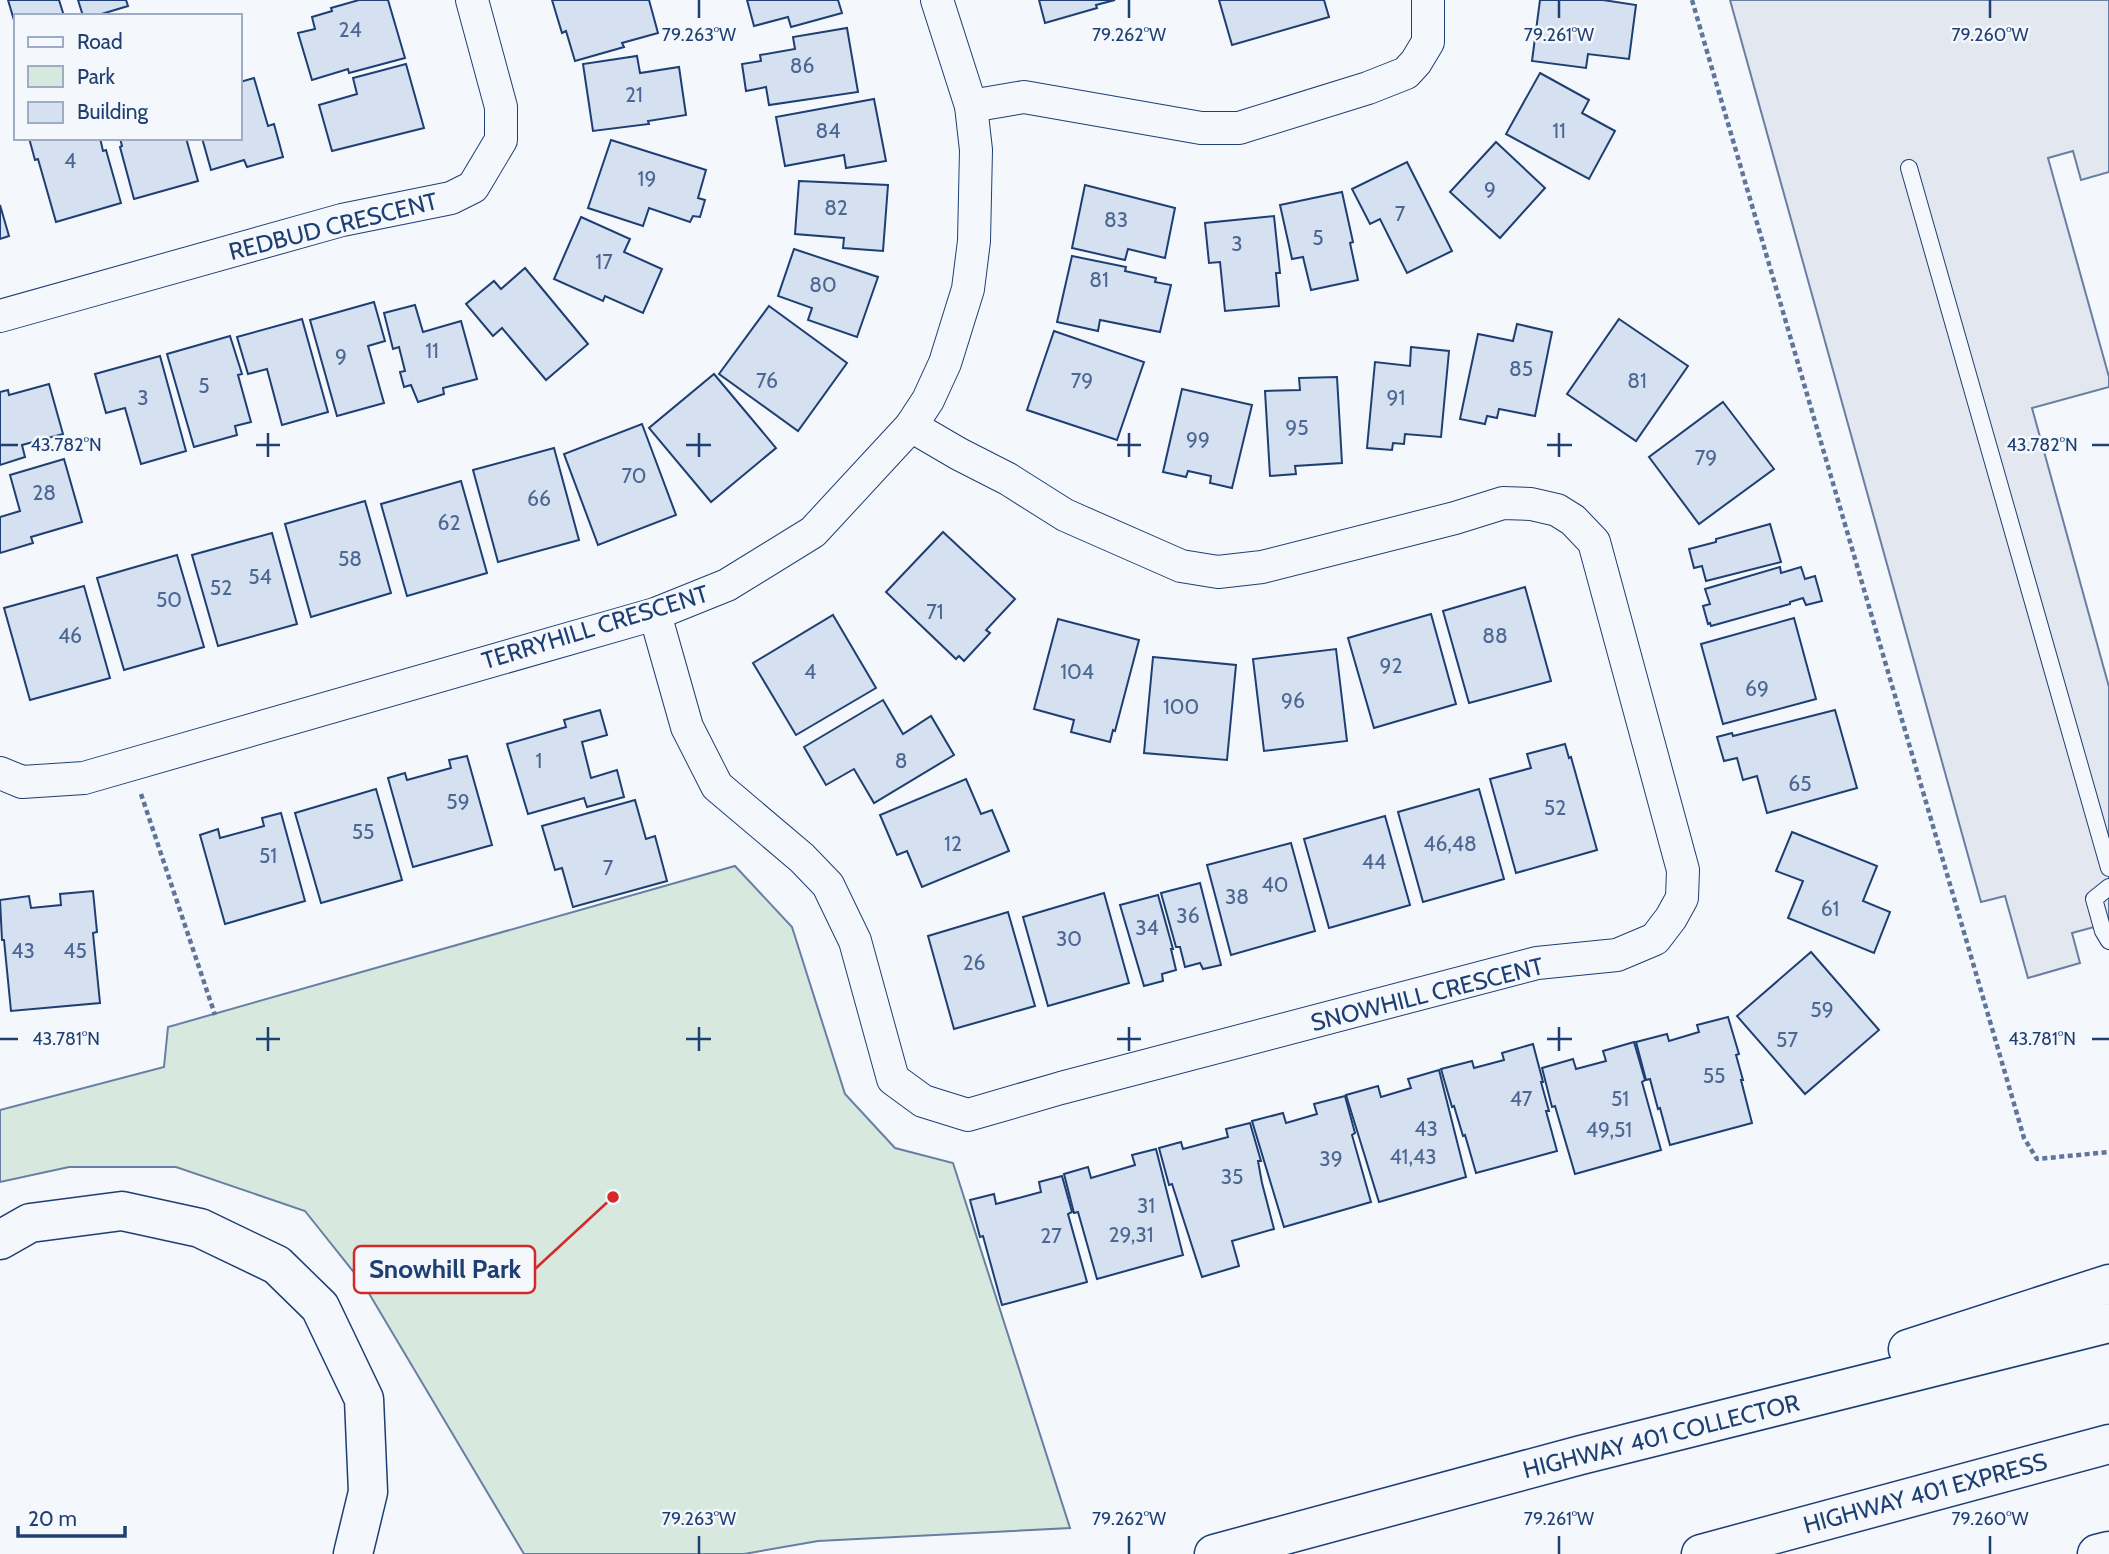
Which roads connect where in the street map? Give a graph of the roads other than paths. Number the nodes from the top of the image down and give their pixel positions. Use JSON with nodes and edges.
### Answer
{"nodes":[{"id":1,"x":472,"y":0,"type":"edge"},
{"id":2,"x":937,"y":0,"type":"edge"},
{"id":3,"x":1429,"y":0,"type":"edge"},
{"id":4,"x":971,"y":106,"type":"junction"},
{"id":5,"x":1909,"y":168,"type":"dead end"},
{"id":6,"x":0,"y":316,"type":"edge"},
{"id":7,"x":911,"y":426,"type":"junction"},
{"id":8,"x":655,"y":614,"type":"junction"},
{"id":9,"x":0,"y":773,"type":"edge"},
{"id":10,"x":2109,"y":868,"type":"edge"},
{"id":11,"x":2109,"y":887,"type":"edge"},
{"id":12,"x":2109,"y":942,"type":"edge"},
{"id":13,"x":0,"y":1240,"type":"edge"},
{"id":14,"x":2109,"y":1284,"type":"edge"},
{"id":15,"x":2109,"y":1323,"type":"edge"},
{"id":16,"x":2109,"y":1444,"type":"edge"},
{"id":17,"x":1581,"y":1455,"type":"junction"},
{"id":18,"x":2109,"y":1551,"type":"edge"},
{"id":19,"x":353,"y":1554,"type":"edge"},
{"id":20,"x":1214,"y":1554,"type":"edge"},
{"id":21,"x":1701,"y":1554,"type":"edge"},
{"id":22,"x":2097,"y":1554,"type":"edge"}],
"edges":[{"from":1,"to":6,"type":"street","name":"REDBUD CRESCENT"},
{"from":2,"to":4,"type":"street","name":"TERRYHILL CRESCENT"},
{"from":3,"to":4,"type":"street"},
{"from":4,"to":7,"type":"street","name":"TERRYHILL CRESCENT"},
{"from":5,"to":10,"type":"lane"},
{"from":7,"to":8,"type":"street","name":"TERRYHILL CRESCENT"},
{"from":7,"to":8,"type":"street","name":"SNOWHILL CRESCENT"},
{"from":8,"to":9,"type":"street","name":"TERRYHILL CRESCENT"},
{"from":11,"to":12,"type":"lane"},
{"from":13,"to":19,"type":"highway"},
{"from":14,"to":17,"type":"highway"},
{"from":15,"to":17,"type":"highway","name":"HIGHWAY 401 COLLECTOR"},
{"from":16,"to":21,"type":"highway","name":"HIGHWAY 401 EXPRESS"},
{"from":17,"to":20,"type":"highway","name":"HIGHWAY 401 COLLECTOR"},
{"from":18,"to":22,"type":"highway"}]}
